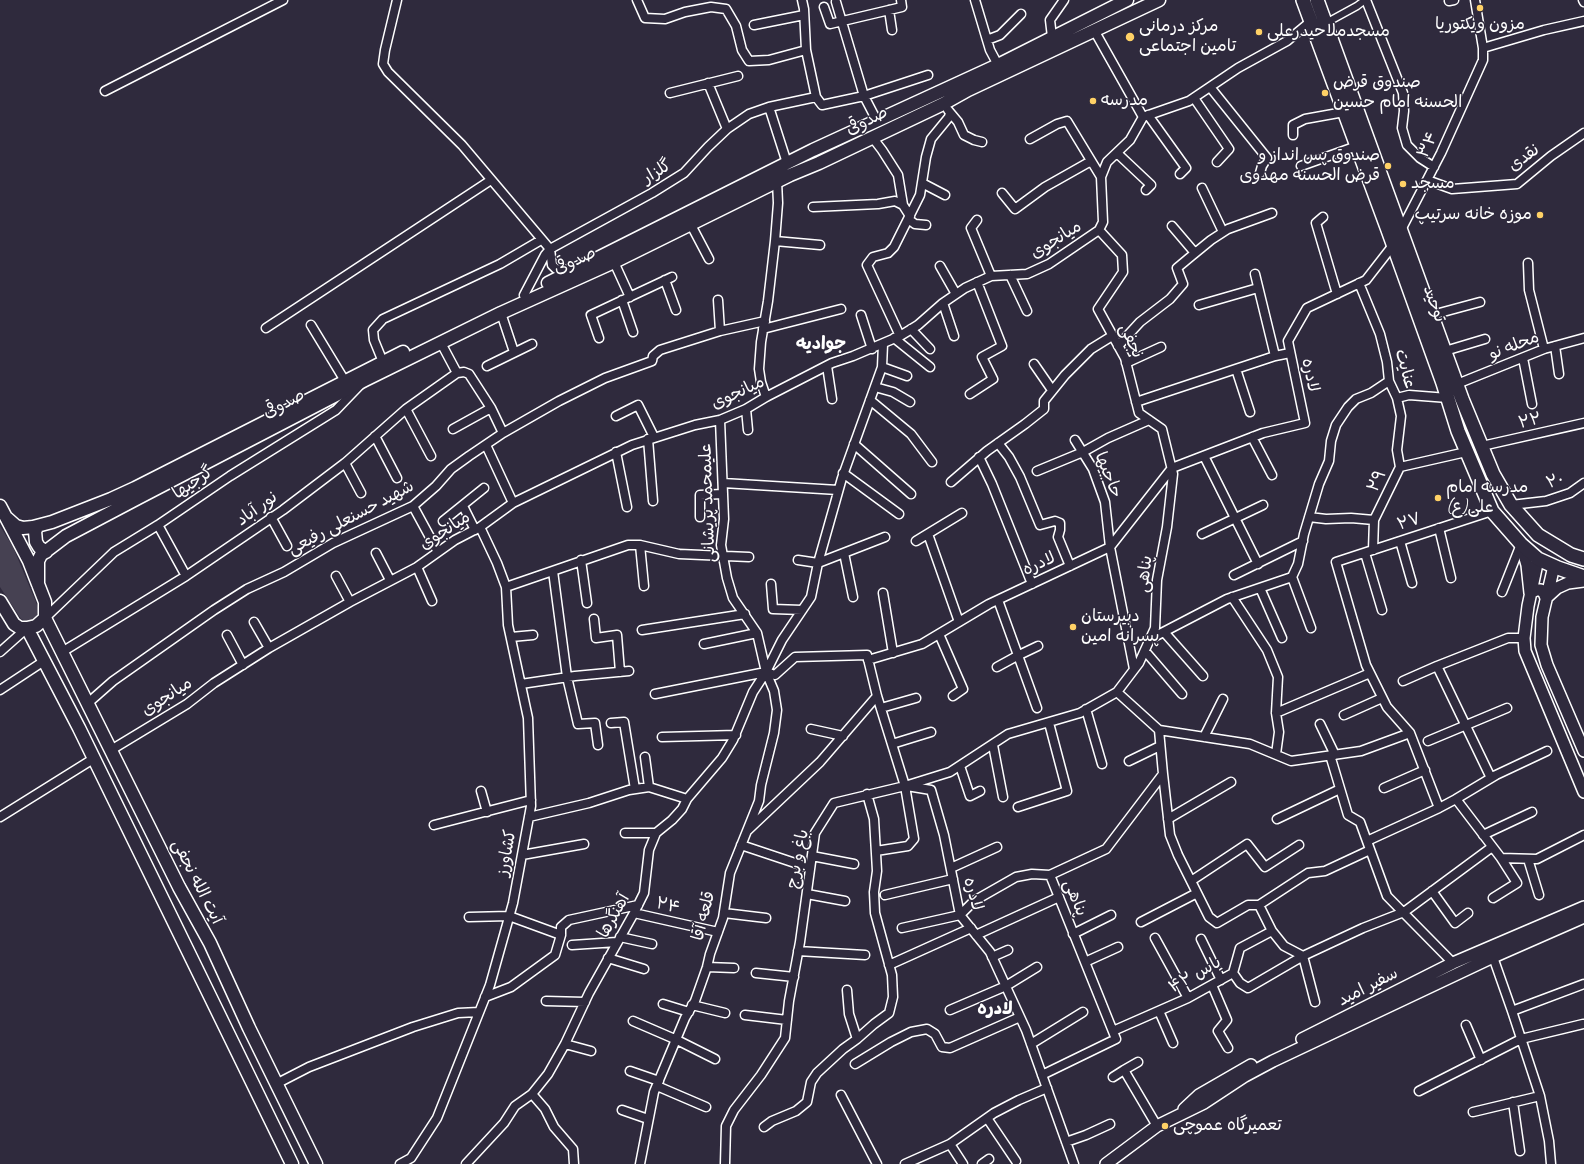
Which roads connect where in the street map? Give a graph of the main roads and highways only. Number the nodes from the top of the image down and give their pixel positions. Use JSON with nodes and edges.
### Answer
{"nodes":[{"id":1,"x":1127,"y":0,"type":"edge"},
{"id":2,"x":1159,"y":0,"type":"edge"},
{"id":3,"x":1303,"y":0,"type":"edge"},
{"id":4,"x":1317,"y":0,"type":"edge"},
{"id":5,"x":789,"y":169,"type":"junction"},
{"id":6,"x":775,"y":176,"type":"junction"},
{"id":7,"x":1417,"y":292,"type":"junction"},
{"id":8,"x":0,"y":506,"type":"edge"},
{"id":9,"x":7,"y":518,"type":"junction"},
{"id":10,"x":38,"y":526,"type":"junction"},
{"id":11,"x":46,"y":552,"type":"junction"},
{"id":12,"x":1584,"y":559,"type":"edge"},
{"id":13,"x":1584,"y":577,"type":"edge"},
{"id":14,"x":38,"y":584,"type":"junction"},
{"id":15,"x":2,"y":605,"type":"edge"},
{"id":16,"x":45,"y":618,"type":"junction"},
{"id":17,"x":27,"y":628,"type":"junction"},
{"id":18,"x":54,"y":636,"type":"junction"},
{"id":19,"x":36,"y":647,"type":"junction"},
{"id":20,"x":232,"y":993,"type":"junction"},
{"id":21,"x":213,"y":1001,"type":"junction"},
{"id":22,"x":238,"y":1006,"type":"junction"},
{"id":23,"x":220,"y":1015,"type":"junction"},
{"id":24,"x":292,"y":1164,"type":"edge"},
{"id":25,"x":316,"y":1164,"type":"edge"}],
"edges":[{"from":1,"to":5,"type":"main road","name":"صدوقی"},
{"from":2,"to":5,"type":"main road","name":"صدوقی"},
{"from":3,"to":7,"type":"main road","name":"توحید"},
{"from":4,"to":7,"type":"main road","name":"توحید"},
{"from":5,"to":6,"type":"main road","name":"صدوقی"},
{"from":6,"to":10,"type":"main road","name":"صدوقی"},
{"from":6,"to":11,"type":"main road","name":"صدوقی"},
{"from":7,"to":12,"type":"main road","name":"توحید"},
{"from":7,"to":13,"type":"main road","name":"توحید"},
{"from":8,"to":9,"type":"main road"},
{"from":9,"to":10,"type":"main road","name":"صدوقی"},
{"from":9,"to":14,"type":"main road"},
{"from":10,"to":11,"type":"main road"},
{"from":11,"to":14,"type":"main road","name":"صدوقی"},
{"from":14,"to":16,"type":"main road"},
{"from":15,"to":17,"type":"main road"},
{"from":16,"to":17,"type":"main road"},
{"from":16,"to":18,"type":"main road","name":"آیت الله نجفی"},
{"from":17,"to":19,"type":"main road"},
{"from":18,"to":19,"type":"main road"},
{"from":18,"to":20,"type":"main road","name":"آیت الله نجفی"},
{"from":19,"to":21,"type":"main road"},
{"from":20,"to":21,"type":"main road"},
{"from":20,"to":22,"type":"main road","name":"آیت الله نجفی"},
{"from":21,"to":23,"type":"main road"},
{"from":22,"to":23,"type":"main road"},
{"from":22,"to":25,"type":"main road","name":"آیت الله نجفی"},
{"from":23,"to":24,"type":"main road"}]}
